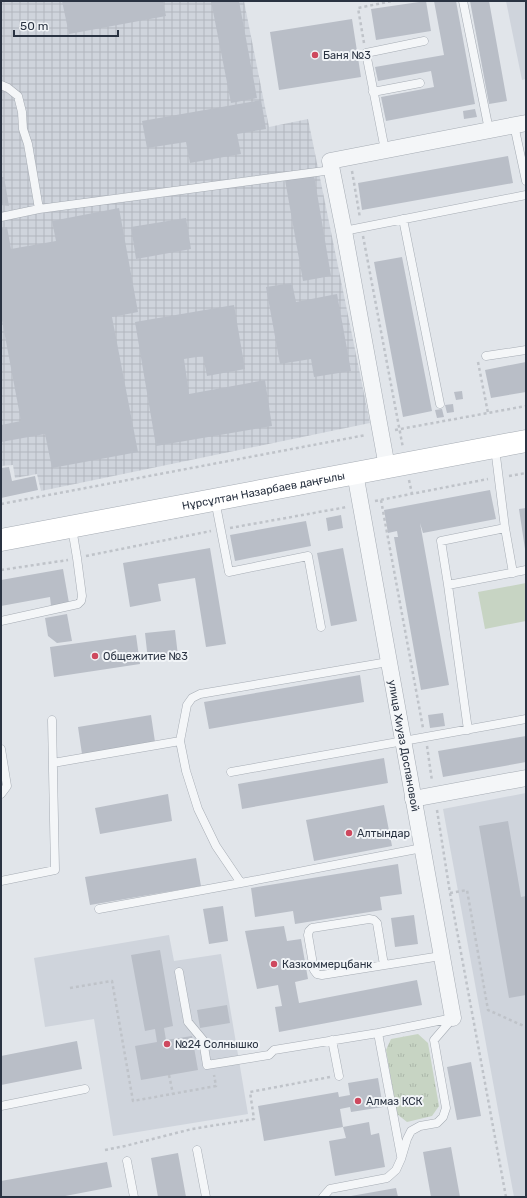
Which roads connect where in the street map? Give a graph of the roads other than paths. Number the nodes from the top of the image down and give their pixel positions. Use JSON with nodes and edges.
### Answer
{"nodes":[{"id":1,"x":463,"y":1,"type":"edge"},
{"id":2,"x":424,"y":41,"type":"dead end"},
{"id":3,"x":420,"y":83,"type":"dead end"},
{"id":4,"x":1,"y":85,"type":"edge"},
{"id":5,"x":373,"y":92,"type":"junction"},
{"id":6,"x":520,"y":124,"type":"edge"},
{"id":7,"x":489,"y":130,"type":"junction"},
{"id":8,"x":385,"y":150,"type":"junction"},
{"id":9,"x":332,"y":170,"type":"junction"},
{"id":10,"x":526,"y":182,"type":"edge"},
{"id":11,"x":526,"y":195,"type":"edge"},
{"id":12,"x":39,"y":209,"type":"junction"},
{"id":13,"x":1,"y":217,"type":"edge"},
{"id":14,"x":403,"y":219,"type":"junction"},
{"id":15,"x":344,"y":231,"type":"junction"},
{"id":16,"x":526,"y":350,"type":"edge"},
{"id":17,"x":486,"y":356,"type":"road end"},
{"id":18,"x":440,"y":404,"type":"dead end"},
{"id":19,"x":526,"y":441,"type":"edge"},
{"id":20,"x":495,"y":447,"type":"junction"},
{"id":21,"x":396,"y":465,"type":"junction"},
{"id":22,"x":354,"y":473,"type":"junction"},
{"id":23,"x":215,"y":500,"type":"junction"},
{"id":24,"x":72,"y":527,"type":"junction"},
{"id":25,"x":505,"y":528,"type":"junction"},
{"id":26,"x":1,"y":540,"type":"edge"},
{"id":27,"x":526,"y":570,"type":"edge"},
{"id":28,"x":513,"y":573,"type":"junction"},
{"id":29,"x":448,"y":585,"type":"junction"},
{"id":30,"x":1,"y":620,"type":"edge"},
{"id":31,"x":321,"y":627,"type":"dead end"},
{"id":32,"x":388,"y":662,"type":"junction"},
{"id":33,"x":526,"y":719,"type":"edge"},
{"id":34,"x":52,"y":720,"type":"dead end"},
{"id":35,"x":468,"y":730,"type":"junction"},
{"id":36,"x":180,"y":741,"type":"junction"},
{"id":37,"x":403,"y":741,"type":"junction"},
{"id":38,"x":1,"y":749,"type":"edge"},
{"id":39,"x":53,"y":763,"type":"junction"},
{"id":40,"x":231,"y":772,"type":"dead end"},
{"id":41,"x":526,"y":778,"type":"edge"},
{"id":42,"x":1,"y":794,"type":"edge"},
{"id":43,"x":413,"y":799,"type":"junction"},
{"id":44,"x":422,"y":848,"type":"junction"},
{"id":45,"x":1,"y":881,"type":"edge"},
{"id":46,"x":241,"y":883,"type":"junction"},
{"id":47,"x":98,"y":909,"type":"dead end"},
{"id":48,"x":441,"y":956,"type":"junction"},
{"id":49,"x":384,"y":965,"type":"junction"},
{"id":50,"x":179,"y":972,"type":"dead end"},
{"id":51,"x":453,"y":1018,"type":"junction"},
{"id":52,"x":378,"y":1032,"type":"junction"},
{"id":53,"x":332,"y":1040,"type":"junction"},
{"id":54,"x":339,"y":1076,"type":"road end"},
{"id":55,"x":86,"y":1089,"type":"dead end"},
{"id":56,"x":1,"y":1106,"type":"edge"},
{"id":57,"x":197,"y":1150,"type":"dead end"},
{"id":58,"x":401,"y":1159,"type":"junction"},
{"id":59,"x":127,"y":1161,"type":"dead end"},
{"id":60,"x":134,"y":1197,"type":"edge"},
{"id":61,"x":206,"y":1197,"type":"edge"},
{"id":62,"x":322,"y":1197,"type":"edge"}],
"edges":[{"from":1,"to":7,"type":"lane"},
{"from":2,"to":5,"type":"lane"},
{"from":3,"to":5,"type":"lane"},
{"from":4,"to":12,"type":"lane"},
{"from":5,"to":8,"type":"lane"},
{"from":6,"to":7,"type":"street"},
{"from":6,"to":10,"type":"lane"},
{"from":7,"to":8,"type":"street"},
{"from":8,"to":9,"type":"street"},
{"from":9,"to":12,"type":"lane"},
{"from":9,"to":15,"type":"street"},
{"from":11,"to":14,"type":"lane"},
{"from":12,"to":13,"type":"lane"},
{"from":14,"to":15,"type":"lane"},
{"from":14,"to":18,"type":"lane"},
{"from":15,"to":21,"type":"street"},
{"from":16,"to":17,"type":"lane"},
{"from":19,"to":20,"type":"main road","name":"Нұрсұлтан Назарбаев даңғылы"},
{"from":20,"to":21,"type":"main road","name":"Нұрсұлтан Назарбаев даңғылы"},
{"from":20,"to":25,"type":"lane"},
{"from":21,"to":22,"type":"main road","name":"Нұрсұлтан Назарбаев даңғылы"},
{"from":22,"to":23,"type":"main road","name":"Нұрсұлтан Назарбаев даңғылы"},
{"from":22,"to":32,"type":"street","name":"улица Хиуаз Доспановой"},
{"from":23,"to":24,"type":"main road","name":"Нұрсұлтан Назарбаев даңғылы"},
{"from":23,"to":31,"type":"lane"},
{"from":24,"to":26,"type":"main road","name":"Нұрсұлтан Назарбаев даңғылы"},
{"from":24,"to":30,"type":"lane"},
{"from":25,"to":28,"type":"lane"},
{"from":25,"to":29,"type":"lane"},
{"from":27,"to":28,"type":"lane"},
{"from":28,"to":29,"type":"lane"},
{"from":29,"to":35,"type":"lane"},
{"from":32,"to":36,"type":"lane"},
{"from":32,"to":37,"type":"street","name":"улица Хиуаз Доспановой"},
{"from":33,"to":35,"type":"lane"},
{"from":34,"to":39,"type":"lane"},
{"from":35,"to":37,"type":"lane"},
{"from":36,"to":39,"type":"lane"},
{"from":36,"to":46,"type":"lane"},
{"from":37,"to":40,"type":"lane"},
{"from":37,"to":43,"type":"street","name":"улица Хиуаз Доспановой"},
{"from":38,"to":42,"type":"lane"},
{"from":39,"to":45,"type":"lane"},
{"from":41,"to":43,"type":"street"},
{"from":43,"to":44,"type":"street","name":"улица Хиуаз Доспановой"},
{"from":44,"to":46,"type":"lane"},
{"from":44,"to":48,"type":"street","name":"улица Хиуаз Доспановой"},
{"from":46,"to":47,"type":"lane"},
{"from":48,"to":49,"type":"lane"},
{"from":48,"to":51,"type":"street","name":"улица Хиуаз Доспановой"},
{"from":49,"to":49,"type":"lane"},
{"from":50,"to":53,"type":"lane"},
{"from":51,"to":52,"type":"lane"},
{"from":51,"to":58,"type":"lane"},
{"from":52,"to":53,"type":"lane"},
{"from":52,"to":58,"type":"lane"},
{"from":53,"to":54,"type":"lane"},
{"from":55,"to":56,"type":"lane"},
{"from":57,"to":61,"type":"lane"},
{"from":58,"to":62,"type":"lane"},
{"from":59,"to":60,"type":"lane"}]}
